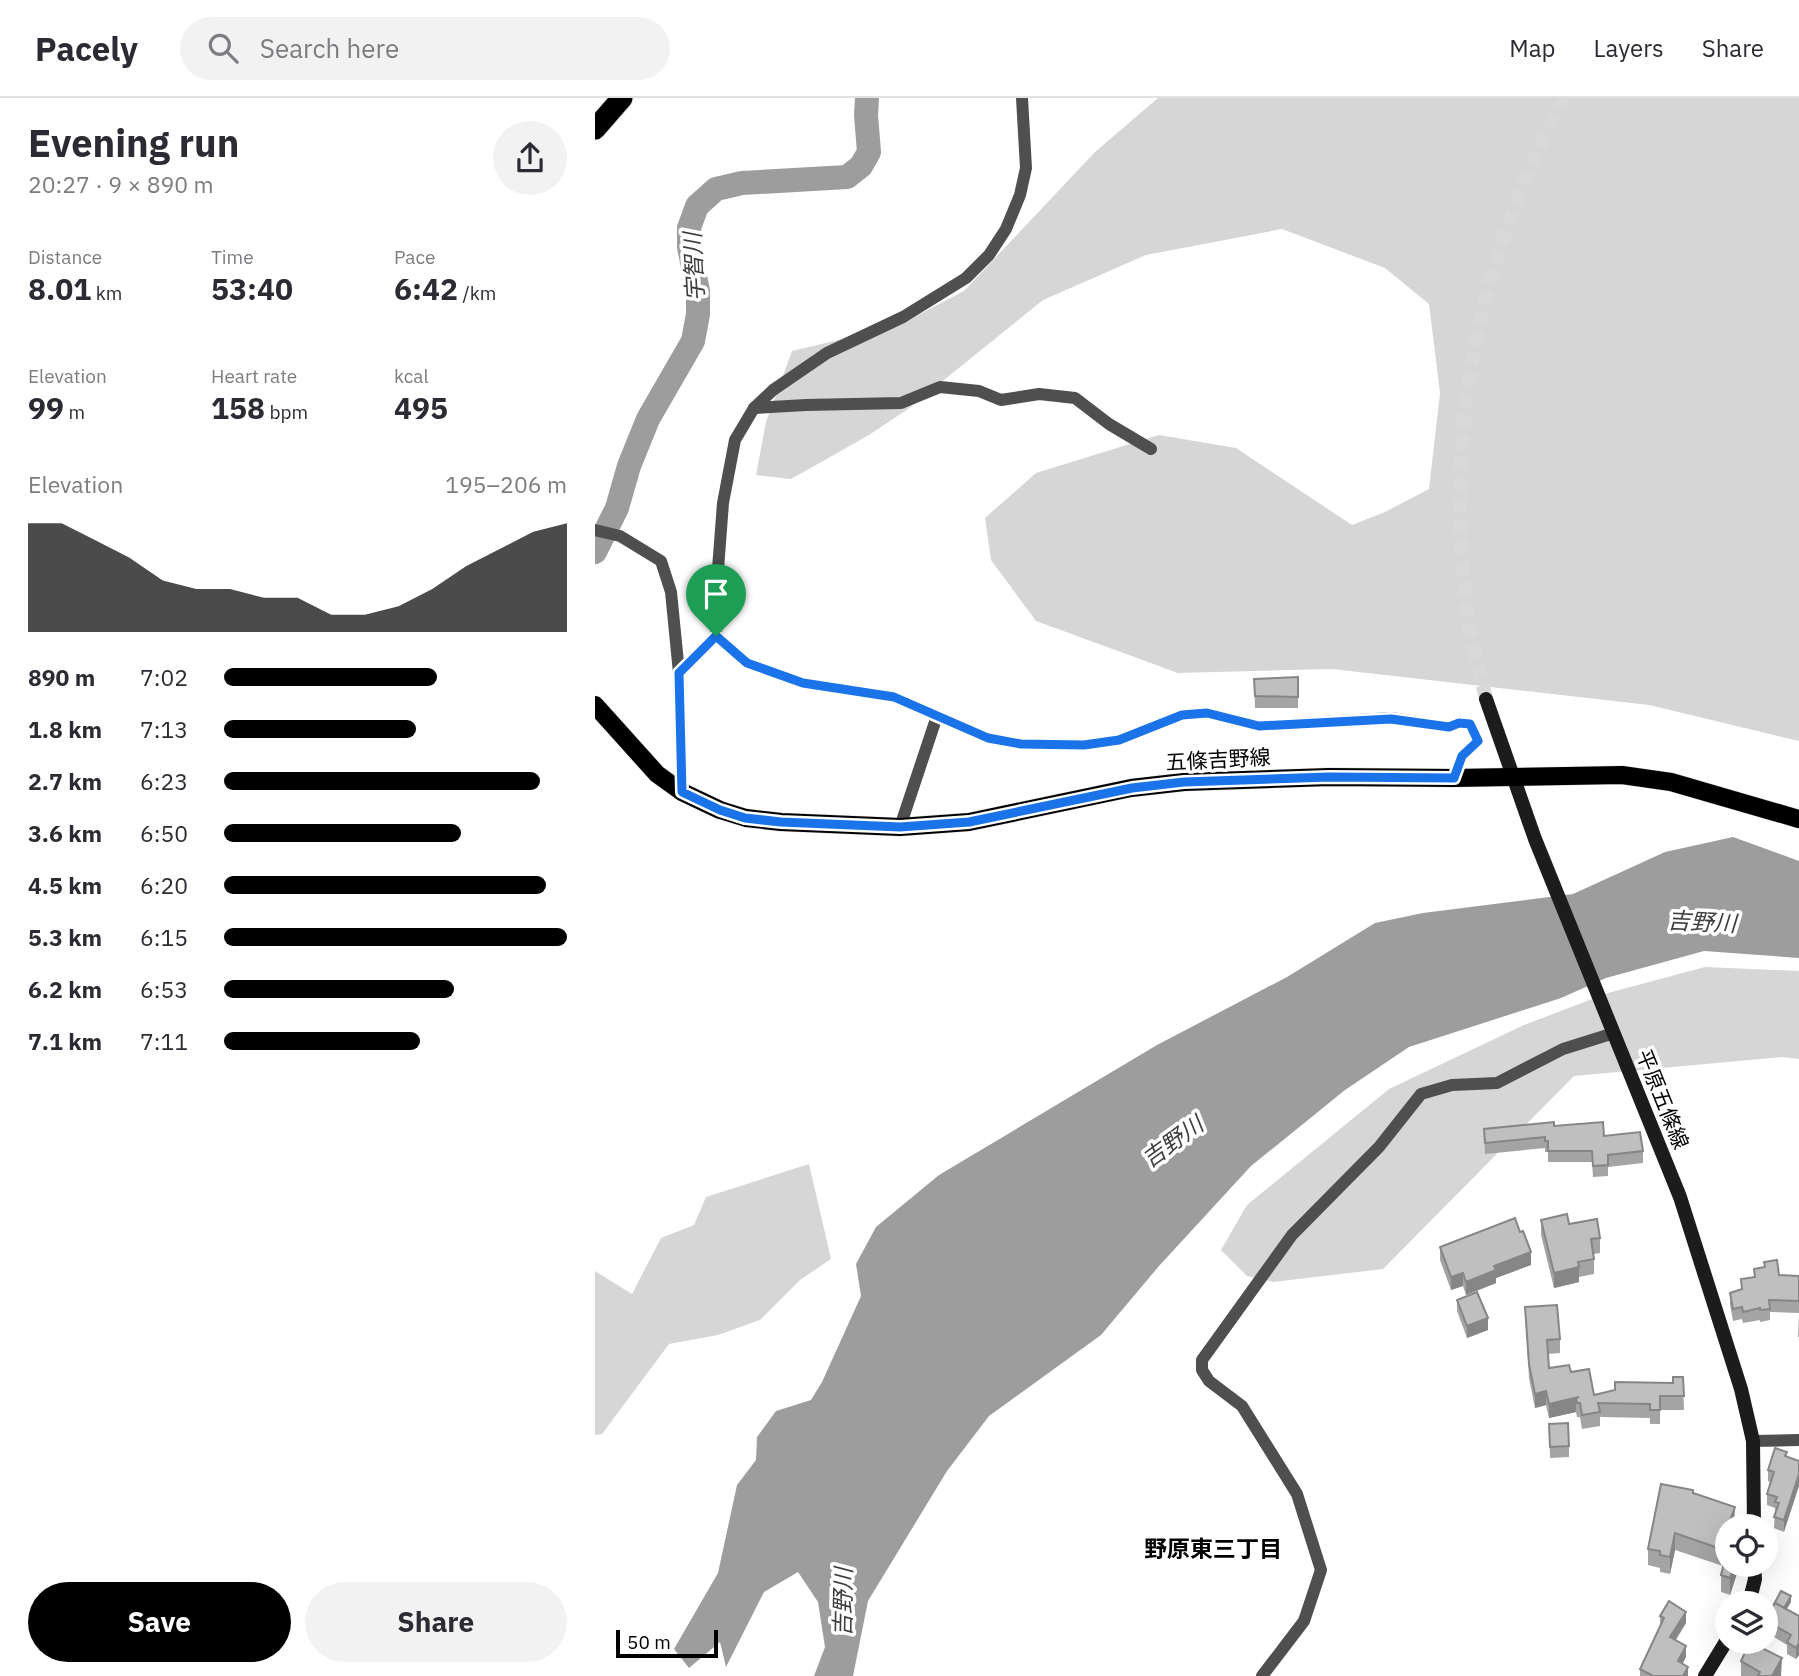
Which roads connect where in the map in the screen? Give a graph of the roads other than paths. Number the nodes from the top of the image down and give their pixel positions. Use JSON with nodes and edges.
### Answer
{"nodes":[{"id":1,"x":622,"y":98,"type":"edge"},
{"id":2,"x":1022,"y":98,"type":"edge"},
{"id":3,"x":595,"y":129,"type":"edge"},
{"id":4,"x":754,"y":408,"type":"junction"},
{"id":5,"x":1151,"y":449,"type":"dead end"},
{"id":6,"x":595,"y":530,"type":"edge"},
{"id":7,"x":716,"y":636,"type":"junction"},
{"id":8,"x":679,"y":673,"type":"junction"},
{"id":9,"x":1486,"y":699,"type":"tunnel mouth"},
{"id":10,"x":600,"y":711,"type":"edge"},
{"id":11,"x":937,"y":716,"type":"junction"},
{"id":12,"x":1454,"y":778,"type":"junction"},
{"id":13,"x":1514,"y":778,"type":"junction"},
{"id":14,"x":682,"y":792,"type":"junction"},
{"id":15,"x":1799,"y":819,"type":"edge"},
{"id":16,"x":900,"y":827,"type":"junction"},
{"id":17,"x":1614,"y":1033,"type":"junction"},
{"id":18,"x":1799,"y":1440,"type":"edge"},
{"id":19,"x":1753,"y":1441,"type":"junction"},
{"id":20,"x":1754,"y":1514,"type":"edge"},
{"id":21,"x":1718,"y":1654,"type":"edge"},
{"id":22,"x":1262,"y":1676,"type":"edge"},
{"id":23,"x":1705,"y":1676,"type":"edge"}],
"edges":[{"from":1,"to":3,"type":"highway"},
{"from":2,"to":4,"type":"street"},
{"from":4,"to":5,"type":"street"},
{"from":4,"to":7,"type":"street"},
{"from":6,"to":8,"type":"street"},
{"from":7,"to":8,"type":"street"},
{"from":7,"to":11,"type":"street"},
{"from":8,"to":14,"type":"street"},
{"from":9,"to":13,"type":"main road","name":"平原五條線"},
{"from":10,"to":14,"type":"main road","name":"五條吉野線"},
{"from":11,"to":12,"type":"street"},
{"from":11,"to":16,"type":"street"},
{"from":12,"to":13,"type":"main road","name":"五條吉野線"},
{"from":12,"to":16,"type":"main road","name":"五條吉野線"},
{"from":13,"to":15,"type":"main road","name":"五條吉野線"},
{"from":13,"to":17,"type":"main road","name":"平原五條線"},
{"from":14,"to":16,"type":"main road","name":"五條吉野線"},
{"from":17,"to":19,"type":"main road","name":"平原五條線"},
{"from":17,"to":22,"type":"street"},
{"from":18,"to":19,"type":"street"},
{"from":19,"to":20,"type":"main road","name":"平原五條線"},
{"from":21,"to":23,"type":"main road"}]}
